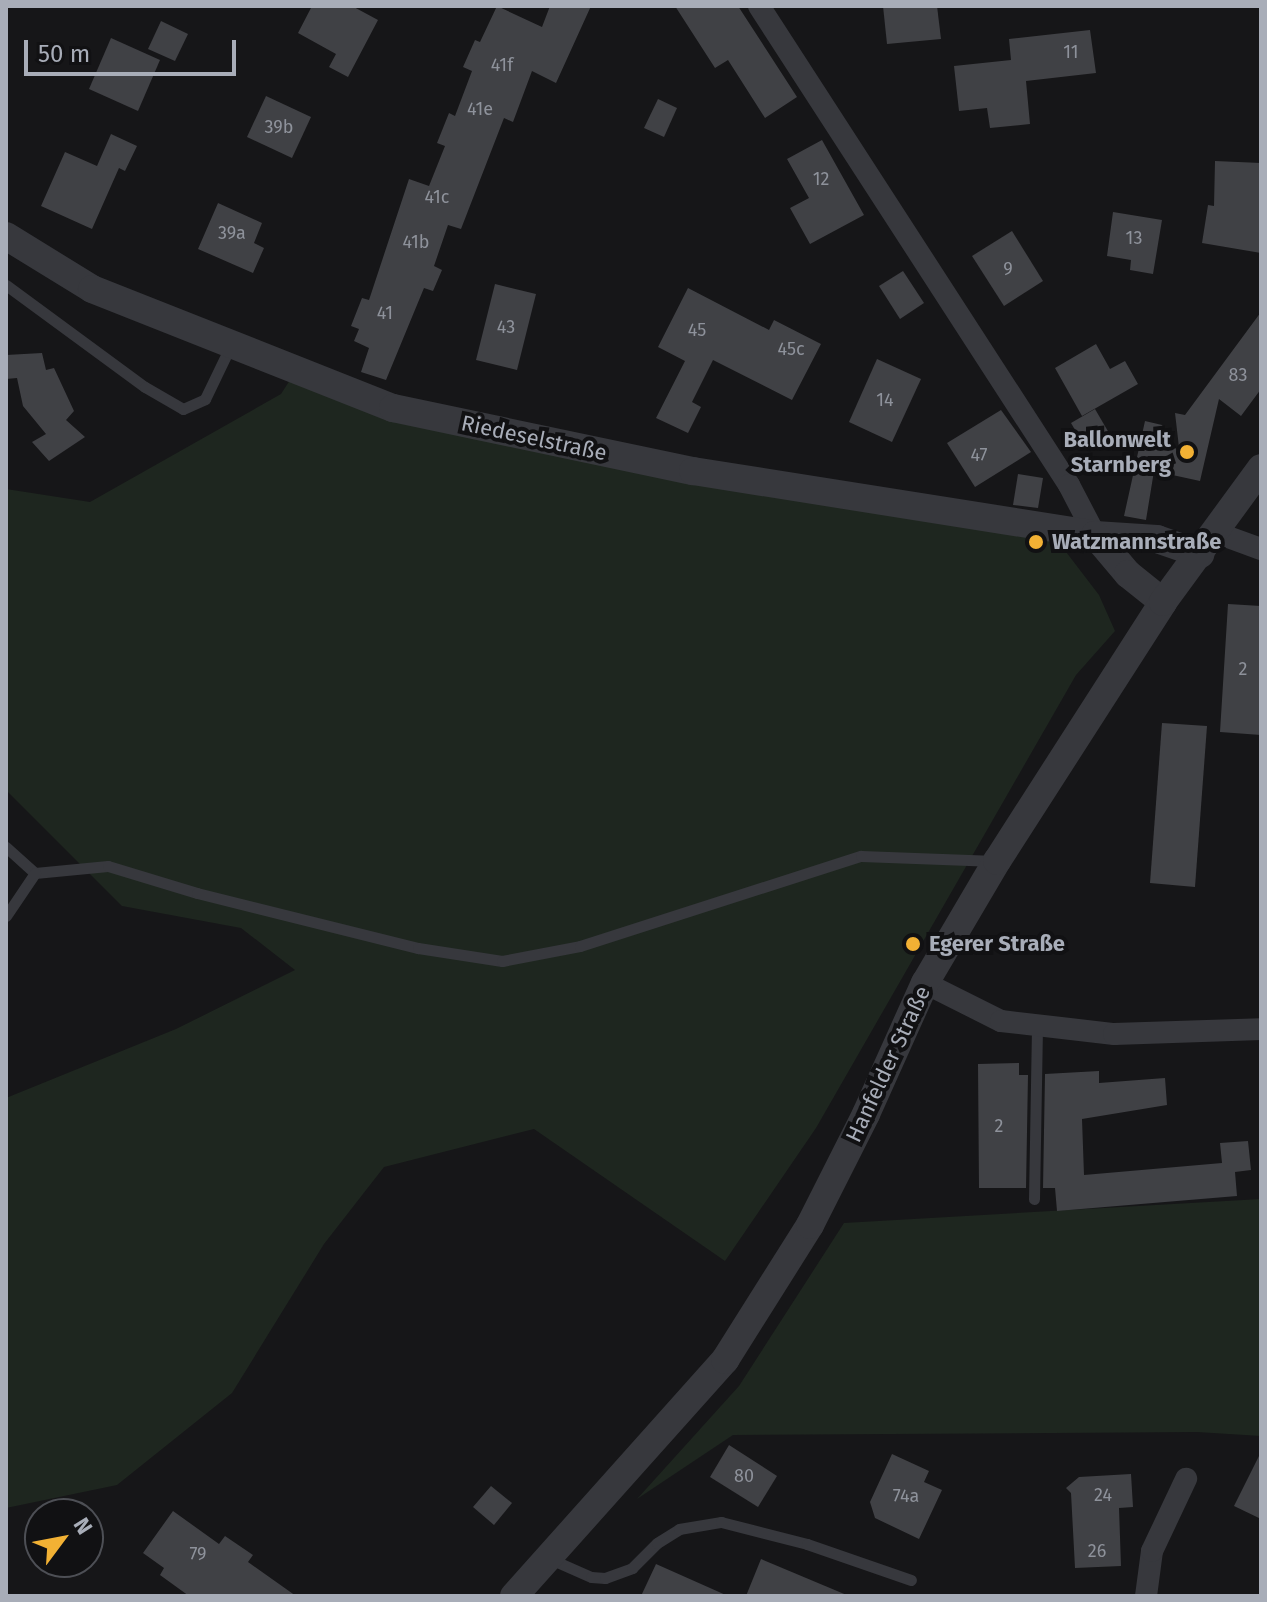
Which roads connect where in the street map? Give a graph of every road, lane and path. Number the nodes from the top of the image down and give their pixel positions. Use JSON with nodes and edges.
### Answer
{"nodes":[{"id":1,"x":759,"y":6,"type":"edge"},
{"id":2,"x":6,"y":236,"type":"edge"},
{"id":3,"x":6,"y":285,"type":"edge"},
{"id":4,"x":232,"y":343,"type":"junction"},
{"id":5,"x":1261,"y":468,"type":"edge"},
{"id":6,"x":1095,"y":535,"type":"junction"},
{"id":7,"x":1209,"y":543,"type":"junction"},
{"id":8,"x":1261,"y":549,"type":"edge"},
{"id":9,"x":1163,"y":602,"type":"junction"},
{"id":10,"x":6,"y":847,"type":"edge"},
{"id":11,"x":997,"y":861,"type":"junction"},
{"id":12,"x":35,"y":873,"type":"junction"},
{"id":13,"x":6,"y":916,"type":"edge"},
{"id":14,"x":925,"y":983,"type":"junction"},
{"id":15,"x":1037,"y":1025,"type":"junction"},
{"id":16,"x":1261,"y":1029,"type":"edge"},
{"id":17,"x":1034,"y":1199,"type":"dead end"},
{"id":18,"x":1186,"y":1479,"type":"dead end"},
{"id":19,"x":547,"y":1558,"type":"junction"},
{"id":20,"x":911,"y":1580,"type":"dead end"},
{"id":21,"x":514,"y":1596,"type":"edge"},
{"id":22,"x":1146,"y":1596,"type":"edge"}],
"edges":[{"from":1,"to":6,"type":"street"},
{"from":2,"to":4,"type":"street","name":"Riedeselstraße"},
{"from":3,"to":4,"type":"lane"},
{"from":4,"to":6,"type":"street","name":"Riedeselstraße"},
{"from":5,"to":7,"type":"street","name":"Hanfelder Straße"},
{"from":6,"to":7,"type":"street","name":"Riedeselstraße"},
{"from":6,"to":9,"type":"street"},
{"from":7,"to":8,"type":"street"},
{"from":7,"to":9,"type":"street","name":"Hanfelder Straße"},
{"from":9,"to":11,"type":"street","name":"Hanfelder Straße"},
{"from":10,"to":12,"type":"lane"},
{"from":11,"to":12,"type":"lane"},
{"from":11,"to":14,"type":"street","name":"Hanfelder Straße"},
{"from":12,"to":13,"type":"lane"},
{"from":14,"to":15,"type":"street"},
{"from":14,"to":19,"type":"street","name":"Hanfelder Straße"},
{"from":15,"to":16,"type":"street"},
{"from":15,"to":17,"type":"lane"},
{"from":18,"to":22,"type":"street"},
{"from":19,"to":20,"type":"lane"},
{"from":19,"to":21,"type":"street","name":"Hanfelder Straße"}]}
